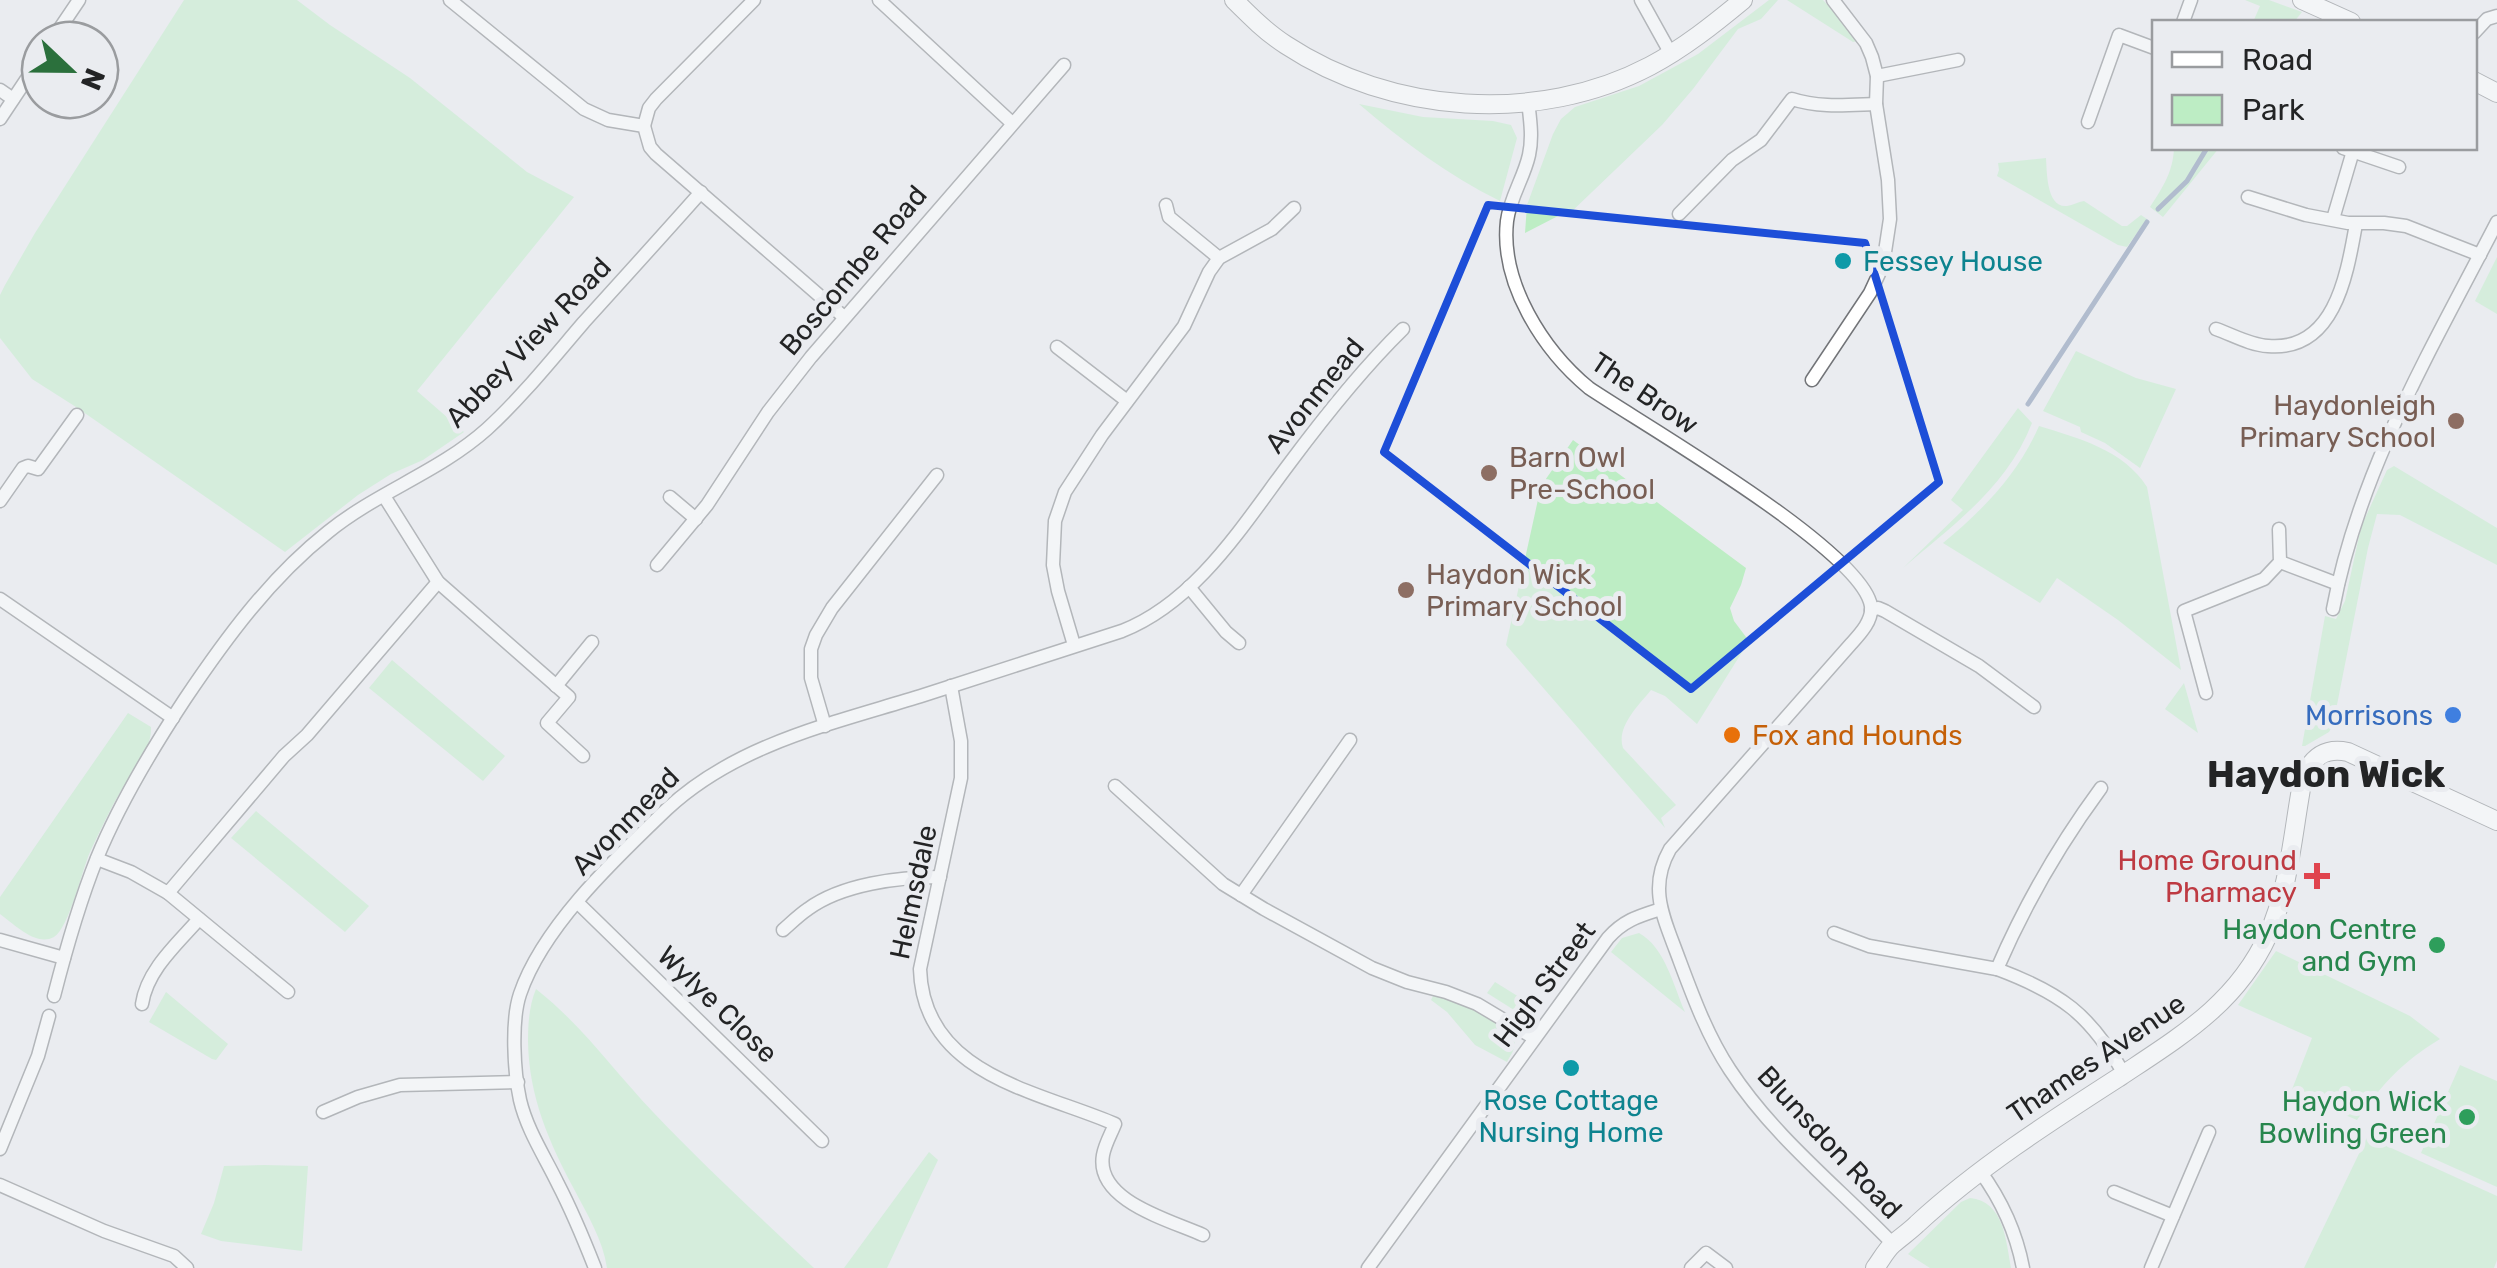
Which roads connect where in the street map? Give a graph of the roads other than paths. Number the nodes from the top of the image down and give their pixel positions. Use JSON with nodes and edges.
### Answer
{"nodes":[{"id":1,"x":450,"y":0,"type":"edge"},
{"id":2,"x":754,"y":0,"type":"edge"},
{"id":3,"x":879,"y":0,"type":"edge"},
{"id":4,"x":1234,"y":0,"type":"edge"},
{"id":5,"x":1641,"y":0,"type":"edge"},
{"id":6,"x":1744,"y":0,"type":"edge"},
{"id":7,"x":1833,"y":0,"type":"edge"},
{"id":8,"x":2302,"y":0,"type":"edge"},
{"id":9,"x":2487,"y":0,"type":"edge"},
{"id":10,"x":2496,"y":16,"type":"edge"},
{"id":11,"x":2347,"y":20,"type":"edge"},
{"id":12,"x":2152,"y":47,"type":"edge"},
{"id":13,"x":1671,"y":54,"type":"junction"},
{"id":14,"x":1958,"y":60,"type":"dead end"},
{"id":15,"x":1064,"y":65,"type":"dead end"},
{"id":16,"x":1877,"y":76,"type":"junction"},
{"id":17,"x":20,"y":88,"type":"edge"},
{"id":18,"x":0,"y":90,"type":"edge"},
{"id":19,"x":13,"y":99,"type":"junction"},
{"id":20,"x":1528,"y":101,"type":"junction"},
{"id":21,"x":1876,"y":104,"type":"junction"},
{"id":22,"x":0,"y":118,"type":"edge"},
{"id":23,"x":2088,"y":122,"type":"dead end"},
{"id":24,"x":1012,"y":123,"type":"junction"},
{"id":25,"x":644,"y":126,"type":"junction"},
{"id":26,"x":2348,"y":150,"type":"edge"},
{"id":27,"x":2351,"y":150,"type":"edge"},
{"id":28,"x":2399,"y":167,"type":"dead end"},
{"id":29,"x":701,"y":192,"type":"junction"},
{"id":30,"x":2248,"y":197,"type":"dead end"},
{"id":31,"x":1166,"y":205,"type":"dead end"},
{"id":32,"x":1294,"y":208,"type":"dead end"},
{"id":33,"x":1679,"y":214,"type":"dead end"},
{"id":34,"x":2333,"y":220,"type":"junction"},
{"id":35,"x":2497,"y":222,"type":"edge"},
{"id":36,"x":2356,"y":224,"type":"junction"},
{"id":37,"x":2480,"y":255,"type":"junction"},
{"id":38,"x":1218,"y":258,"type":"junction"},
{"id":39,"x":844,"y":317,"type":"junction"},
{"id":40,"x":1404,"y":329,"type":"dead end"},
{"id":41,"x":2216,"y":329,"type":"dead end"},
{"id":42,"x":1058,"y":347,"type":"dead end"},
{"id":43,"x":1812,"y":380,"type":"dead end"},
{"id":44,"x":1127,"y":400,"type":"junction"},
{"id":45,"x":77,"y":415,"type":"dead end"},
{"id":46,"x":937,"y":475,"type":"dead end"},
{"id":47,"x":384,"y":496,"type":"junction"},
{"id":48,"x":670,"y":497,"type":"dead end"},
{"id":49,"x":0,"y":502,"type":"edge"},
{"id":50,"x":696,"y":519,"type":"junction"},
{"id":51,"x":2279,"y":530,"type":"dead end"},
{"id":52,"x":2280,"y":562,"type":"junction"},
{"id":53,"x":657,"y":566,"type":"dead end"},
{"id":54,"x":438,"y":582,"type":"junction"},
{"id":55,"x":2338,"y":584,"type":"junction"},
{"id":56,"x":1189,"y":588,"type":"junction"},
{"id":57,"x":0,"y":598,"type":"edge"},
{"id":58,"x":1870,"y":605,"type":"junction"},
{"id":59,"x":2333,"y":609,"type":"dead end"},
{"id":60,"x":592,"y":642,"type":"dead end"},
{"id":61,"x":1238,"y":643,"type":"dead end"},
{"id":62,"x":1074,"y":645,"type":"junction"},
{"id":63,"x":556,"y":686,"type":"junction"},
{"id":64,"x":951,"y":686,"type":"junction"},
{"id":65,"x":2206,"y":693,"type":"dead end"},
{"id":66,"x":2034,"y":707,"type":"dead end"},
{"id":67,"x":173,"y":718,"type":"junction"},
{"id":68,"x":825,"y":726,"type":"junction"},
{"id":69,"x":1350,"y":740,"type":"dead end"},
{"id":70,"x":583,"y":756,"type":"dead end"},
{"id":71,"x":1115,"y":786,"type":"dead end"},
{"id":72,"x":2101,"y":788,"type":"dead end"},
{"id":73,"x":2497,"y":821,"type":"edge"},
{"id":74,"x":97,"y":859,"type":"junction"},
{"id":75,"x":940,"y":876,"type":"junction"},
{"id":76,"x":168,"y":893,"type":"junction"},
{"id":77,"x":1242,"y":895,"type":"junction"},
{"id":78,"x":578,"y":903,"type":"junction"},
{"id":79,"x":1661,"y":909,"type":"junction"},
{"id":80,"x":199,"y":919,"type":"junction"},
{"id":81,"x":784,"y":930,"type":"dead end"},
{"id":82,"x":1834,"y":933,"type":"dead end"},
{"id":83,"x":0,"y":940,"type":"edge"},
{"id":84,"x":64,"y":958,"type":"junction"},
{"id":85,"x":1997,"y":969,"type":"junction"},
{"id":86,"x":288,"y":992,"type":"dead end"},
{"id":87,"x":54,"y":996,"type":"dead end"},
{"id":88,"x":142,"y":1004,"type":"dead end"},
{"id":89,"x":49,"y":1016,"type":"dead end"},
{"id":90,"x":1534,"y":1038,"type":"junction"},
{"id":91,"x":2124,"y":1074,"type":"junction"},
{"id":92,"x":518,"y":1082,"type":"junction"},
{"id":93,"x":322,"y":1112,"type":"dead end"},
{"id":94,"x":2209,"y":1132,"type":"dead end"},
{"id":95,"x":822,"y":1141,"type":"dead end"},
{"id":96,"x":0,"y":1149,"type":"edge"},
{"id":97,"x":1980,"y":1171,"type":"junction"},
{"id":98,"x":0,"y":1185,"type":"edge"},
{"id":99,"x":2114,"y":1192,"type":"dead end"},
{"id":100,"x":2173,"y":1216,"type":"junction"},
{"id":101,"x":1203,"y":1234,"type":"dead end"},
{"id":102,"x":1892,"y":1244,"type":"junction"},
{"id":103,"x":187,"y":1268,"type":"edge"},
{"id":104,"x":596,"y":1268,"type":"edge"},
{"id":105,"x":1368,"y":1268,"type":"edge"},
{"id":106,"x":1691,"y":1268,"type":"edge"},
{"id":107,"x":1726,"y":1268,"type":"edge"},
{"id":108,"x":1875,"y":1268,"type":"edge"},
{"id":109,"x":2023,"y":1268,"type":"edge"},
{"id":110,"x":2151,"y":1268,"type":"edge"}],
"edges":[{"from":1,"to":25,"type":"street"},
{"from":2,"to":25,"type":"street"},
{"from":3,"to":24,"type":"street"},
{"from":4,"to":20,"type":"street"},
{"from":5,"to":13,"type":"street"},
{"from":6,"to":13,"type":"street"},
{"from":7,"to":16,"type":"street"},
{"from":8,"to":11,"type":"street"},
{"from":9,"to":10,"type":"street"},
{"from":12,"to":23,"type":"street"},
{"from":13,"to":20,"type":"street"},
{"from":14,"to":16,"type":"street"},
{"from":15,"to":24,"type":"street","name":"Boscombe Road"},
{"from":16,"to":21,"type":"street"},
{"from":17,"to":19,"type":"street"},
{"from":18,"to":19,"type":"street"},
{"from":19,"to":22,"type":"street"},
{"from":20,"to":58,"type":"street","name":"The Brow"},
{"from":21,"to":33,"type":"street"},
{"from":21,"to":43,"type":"street"},
{"from":24,"to":39,"type":"street","name":"Boscombe Road"},
{"from":25,"to":29,"type":"street"},
{"from":26,"to":34,"type":"street"},
{"from":27,"to":28,"type":"street"},
{"from":29,"to":39,"type":"street"},
{"from":29,"to":47,"type":"street","name":"Abbey View Road"},
{"from":30,"to":34,"type":"street"},
{"from":31,"to":38,"type":"street"},
{"from":32,"to":38,"type":"street"},
{"from":34,"to":36,"type":"street"},
{"from":35,"to":37,"type":"street"},
{"from":36,"to":37,"type":"street"},
{"from":36,"to":41,"type":"street"},
{"from":37,"to":55,"type":"street"},
{"from":38,"to":44,"type":"street"},
{"from":39,"to":50,"type":"street","name":"Boscombe Road"},
{"from":40,"to":56,"type":"street","name":"Avonmead"},
{"from":42,"to":44,"type":"street"},
{"from":44,"to":62,"type":"street"},
{"from":45,"to":49,"type":"street"},
{"from":46,"to":68,"type":"street"},
{"from":47,"to":54,"type":"street"},
{"from":47,"to":67,"type":"street","name":"Abbey View Road"},
{"from":48,"to":50,"type":"street"},
{"from":50,"to":53,"type":"street","name":"Boscombe Road"},
{"from":51,"to":52,"type":"street"},
{"from":52,"to":55,"type":"street"},
{"from":52,"to":65,"type":"street"},
{"from":54,"to":63,"type":"street"},
{"from":54,"to":76,"type":"street"},
{"from":55,"to":59,"type":"street"},
{"from":56,"to":61,"type":"street"},
{"from":56,"to":62,"type":"street","name":"Avonmead"},
{"from":57,"to":67,"type":"street"},
{"from":58,"to":66,"type":"street"},
{"from":58,"to":79,"type":"street"},
{"from":60,"to":63,"type":"street"},
{"from":62,"to":64,"type":"street","name":"Avonmead"},
{"from":63,"to":70,"type":"street"},
{"from":64,"to":68,"type":"street","name":"Avonmead"},
{"from":64,"to":75,"type":"street","name":"Helmsdale"},
{"from":67,"to":74,"type":"street","name":"Abbey View Road"},
{"from":68,"to":78,"type":"street","name":"Avonmead"},
{"from":69,"to":77,"type":"street"},
{"from":71,"to":77,"type":"street"},
{"from":72,"to":85,"type":"street"},
{"from":73,"to":91,"type":"street","name":"Thames Avenue"},
{"from":74,"to":76,"type":"street"},
{"from":74,"to":84,"type":"street","name":"Abbey View Road"},
{"from":75,"to":81,"type":"street"},
{"from":75,"to":101,"type":"street","name":"Helmsdale"},
{"from":76,"to":80,"type":"street"},
{"from":77,"to":90,"type":"street"},
{"from":78,"to":92,"type":"street","name":"Avonmead"},
{"from":78,"to":95,"type":"street","name":"Wylye Close"},
{"from":79,"to":90,"type":"street","name":"High Street"},
{"from":79,"to":102,"type":"street","name":"Blunsdon Road"},
{"from":80,"to":86,"type":"street"},
{"from":80,"to":88,"type":"street"},
{"from":82,"to":85,"type":"street"},
{"from":83,"to":84,"type":"street"},
{"from":84,"to":87,"type":"street","name":"Abbey View Road"},
{"from":85,"to":91,"type":"street"},
{"from":89,"to":96,"type":"street"},
{"from":90,"to":105,"type":"street","name":"High Street"},
{"from":91,"to":97,"type":"street","name":"Thames Avenue"},
{"from":92,"to":93,"type":"street"},
{"from":92,"to":104,"type":"street","name":"Avonmead"},
{"from":94,"to":100,"type":"street"},
{"from":97,"to":102,"type":"street","name":"Thames Avenue"},
{"from":97,"to":109,"type":"street"},
{"from":98,"to":103,"type":"street"},
{"from":99,"to":100,"type":"street"},
{"from":100,"to":110,"type":"street"},
{"from":102,"to":108,"type":"street","name":"Thames Avenue"},
{"from":106,"to":107,"type":"street"}]}
